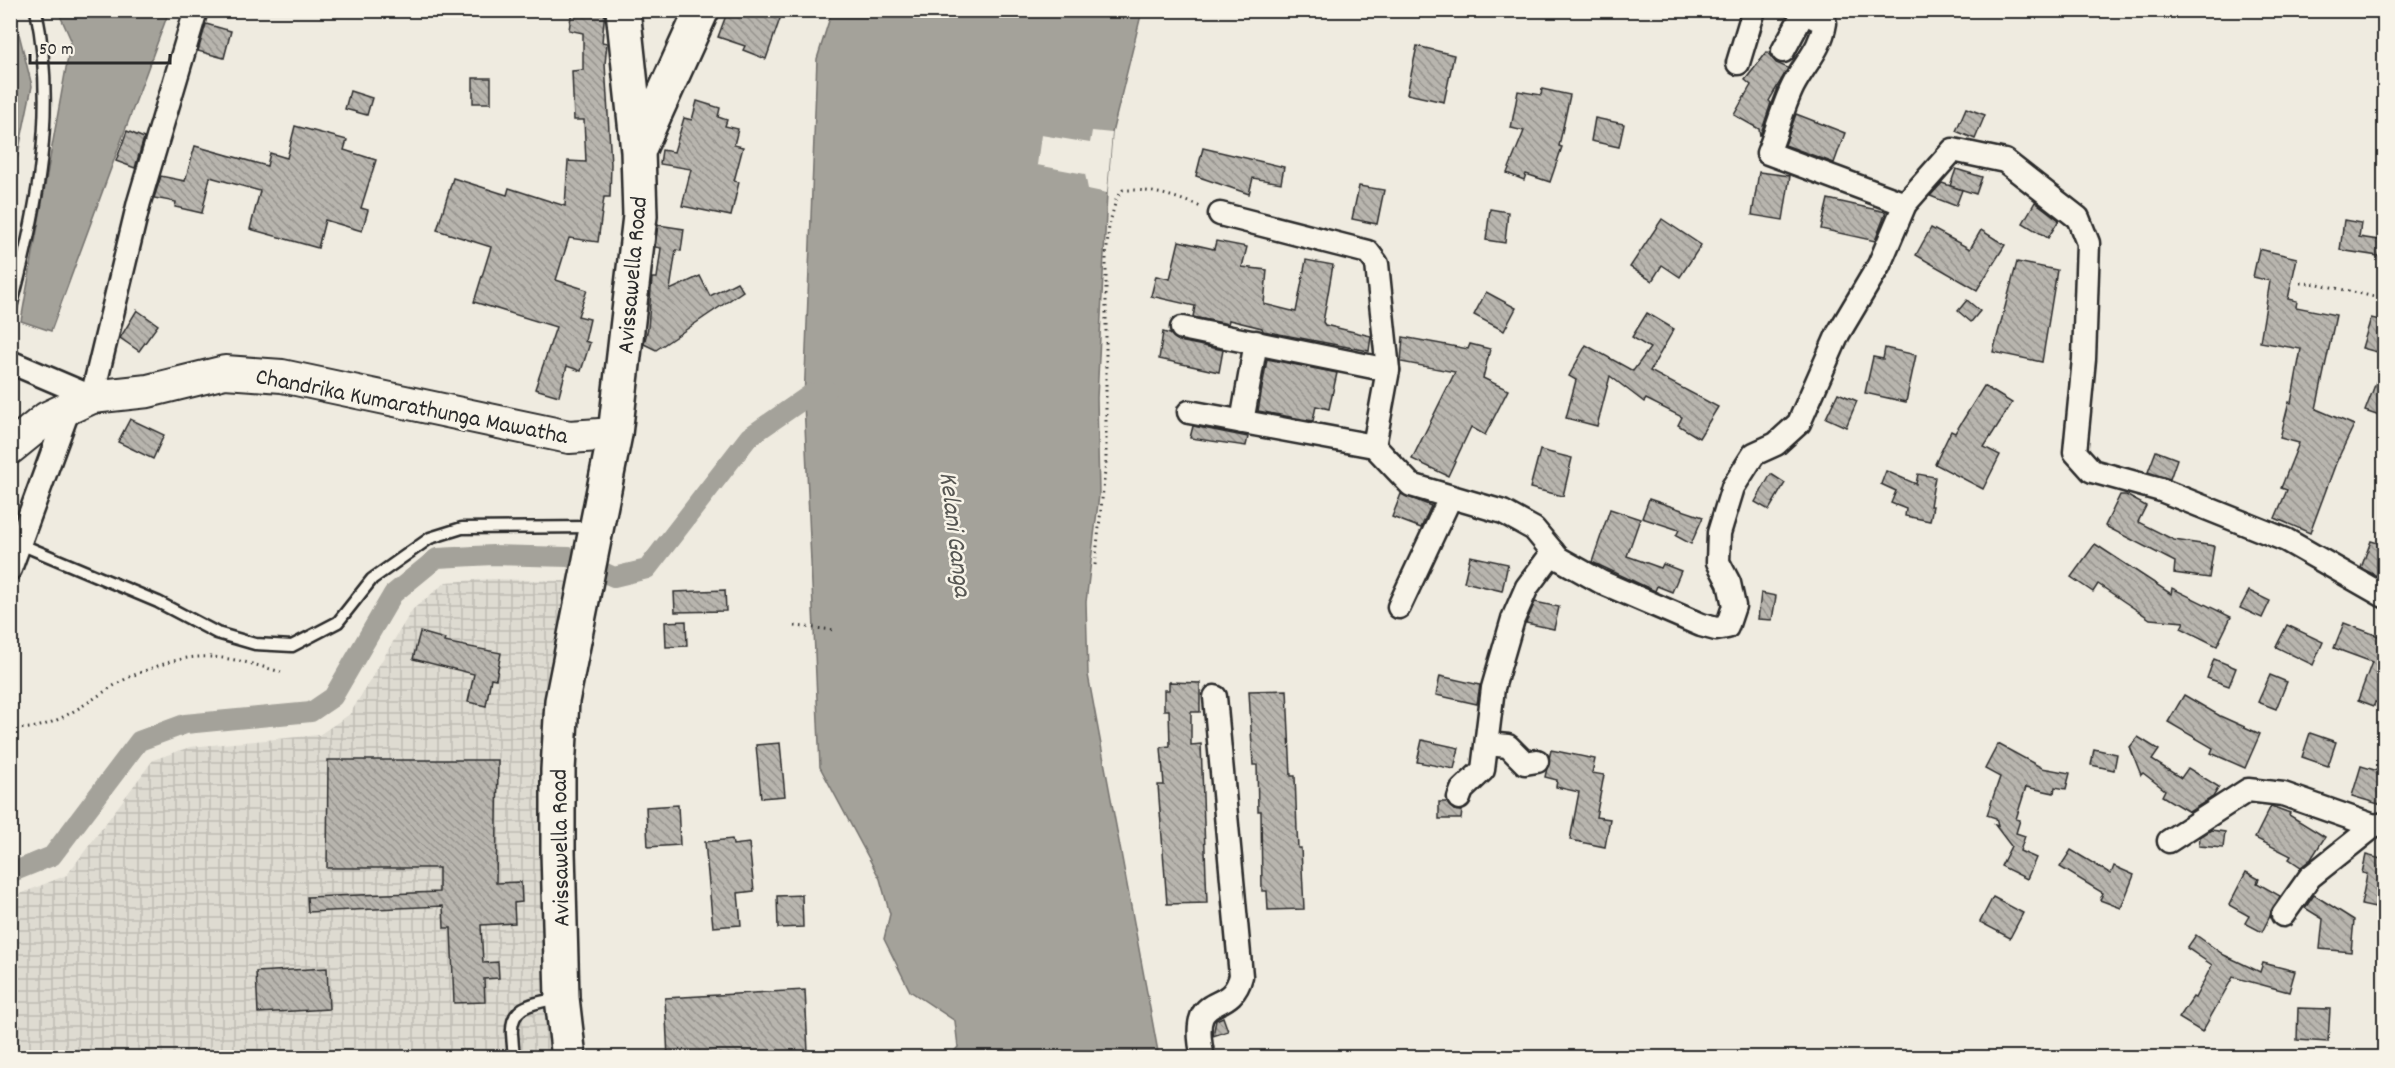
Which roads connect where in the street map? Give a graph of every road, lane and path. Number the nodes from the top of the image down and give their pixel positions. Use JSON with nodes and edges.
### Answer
{"nodes":[{"id":1,"x":36,"y":10,"type":"edge"},
{"id":2,"x":196,"y":10,"type":"edge"},
{"id":3,"x":623,"y":10,"type":"edge"},
{"id":4,"x":702,"y":10,"type":"edge"},
{"id":5,"x":1754,"y":10,"type":"edge"},
{"id":6,"x":1802,"y":11,"type":"edge"},
{"id":7,"x":1783,"y":51,"type":"dead end"},
{"id":8,"x":1738,"y":63,"type":"dead end"},
{"id":9,"x":639,"y":151,"type":"junction"},
{"id":10,"x":1905,"y":204,"type":"junction"},
{"id":11,"x":1220,"y":214,"type":"joint"},
{"id":12,"x":2301,"y":283,"type":"dead end"},
{"id":13,"x":2385,"y":299,"type":"edge"},
{"id":14,"x":10,"y":311,"type":"edge"},
{"id":15,"x":1182,"y":328,"type":"dead end"},
{"id":16,"x":1256,"y":342,"type":"junction"},
{"id":17,"x":10,"y":362,"type":"edge"},
{"id":18,"x":1388,"y":370,"type":"junction"},
{"id":19,"x":81,"y":402,"type":"junction"},
{"id":20,"x":1189,"y":412,"type":"dead end"},
{"id":21,"x":1242,"y":422,"type":"junction"},
{"id":22,"x":615,"y":434,"type":"junction"},
{"id":23,"x":1374,"y":446,"type":"junction"},
{"id":24,"x":10,"y":448,"type":"edge"},
{"id":25,"x":1450,"y":498,"type":"junction"},
{"id":26,"x":596,"y":532,"type":"junction"},
{"id":27,"x":20,"y":544,"type":"junction"},
{"id":28,"x":1553,"y":552,"type":"junction"},
{"id":29,"x":1095,"y":565,"type":"dead end"},
{"id":30,"x":10,"y":569,"type":"edge"},
{"id":31,"x":2385,"y":596,"type":"edge"},
{"id":32,"x":1399,"y":607,"type":"dead end"},
{"id":33,"x":795,"y":626,"type":"dead end"},
{"id":34,"x":835,"y":630,"type":"dead end"},
{"id":35,"x":281,"y":672,"type":"dead end"},
{"id":36,"x":1215,"y":697,"type":"dead end"},
{"id":37,"x":10,"y":727,"type":"edge"},
{"id":38,"x":1487,"y":744,"type":"junction"},
{"id":39,"x":1537,"y":761,"type":"dead end"},
{"id":40,"x":1459,"y":798,"type":"dead end"},
{"id":41,"x":2379,"y":825,"type":"edge"},
{"id":42,"x":2169,"y":841,"type":"dead end"},
{"id":43,"x":2283,"y":915,"type":"dead end"},
{"id":44,"x":562,"y":998,"type":"junction"},
{"id":45,"x":516,"y":1058,"type":"edge"},
{"id":46,"x":569,"y":1058,"type":"edge"},
{"id":47,"x":1203,"y":1058,"type":"edge"}],
"edges":[{"from":1,"to":14,"type":"lane"},
{"from":2,"to":19,"type":"street"},
{"from":3,"to":9,"type":"main road","name":"Avissawella Road"},
{"from":4,"to":9,"type":"main road"},
{"from":5,"to":8,"type":"street"},
{"from":6,"to":7,"type":"street"},
{"from":6,"to":10,"type":"street"},
{"from":9,"to":22,"type":"main road","name":"Avissawella Road"},
{"from":10,"to":28,"type":"street"},
{"from":10,"to":31,"type":"street"},
{"from":11,"to":18,"type":"street"},
{"from":11,"to":29,"type":"path"},
{"from":12,"to":13,"type":"path"},
{"from":15,"to":16,"type":"street"},
{"from":16,"to":18,"type":"street"},
{"from":16,"to":21,"type":"street"},
{"from":17,"to":19,"type":"street"},
{"from":18,"to":23,"type":"street"},
{"from":19,"to":22,"type":"main road","name":"Chandrika Kumarathunga Mawatha"},
{"from":19,"to":24,"type":"main road","name":"Chandrika Kumarathunga Mawatha"},
{"from":19,"to":27,"type":"street"},
{"from":20,"to":21,"type":"street"},
{"from":21,"to":23,"type":"street"},
{"from":22,"to":26,"type":"main road","name":"Avissawella Road"},
{"from":23,"to":25,"type":"street"},
{"from":25,"to":28,"type":"street"},
{"from":25,"to":32,"type":"street"},
{"from":26,"to":27,"type":"lane"},
{"from":26,"to":44,"type":"main road","name":"Avissawella Road"},
{"from":27,"to":30,"type":"street"},
{"from":28,"to":38,"type":"street"},
{"from":33,"to":34,"type":"path"},
{"from":35,"to":37,"type":"path"},
{"from":36,"to":47,"type":"street"},
{"from":38,"to":39,"type":"street"},
{"from":38,"to":40,"type":"street"},
{"from":41,"to":42,"type":"street"},
{"from":41,"to":43,"type":"street"},
{"from":44,"to":45,"type":"lane"},
{"from":44,"to":46,"type":"main road","name":"Avissawella Road"}]}
